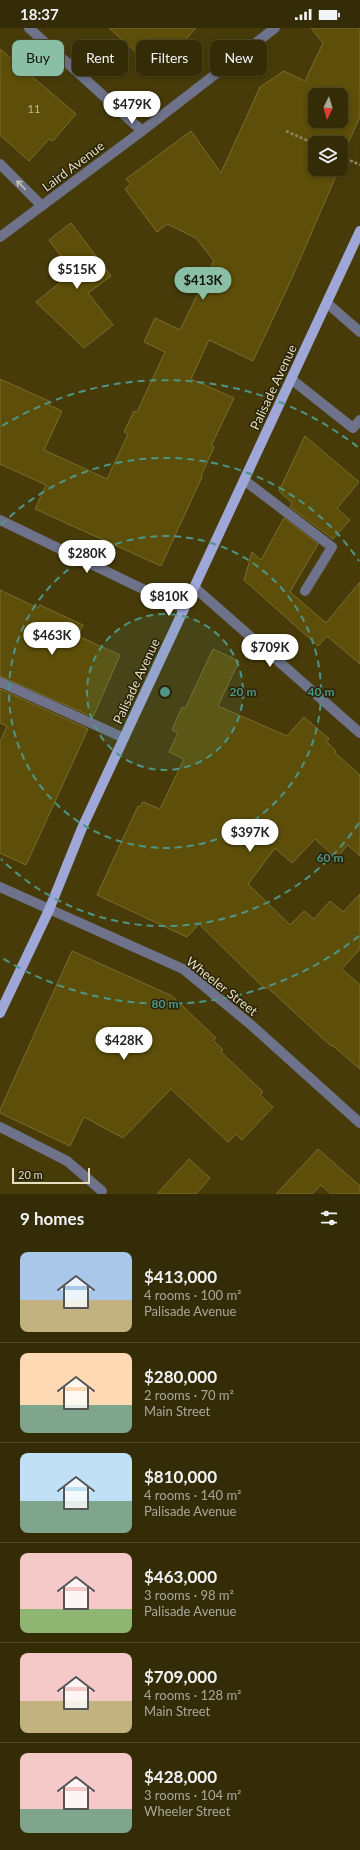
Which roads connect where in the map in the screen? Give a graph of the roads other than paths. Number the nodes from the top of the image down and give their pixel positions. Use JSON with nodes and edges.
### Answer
{"nodes":[{"id":1,"x":29,"y":28,"type":"edge"},
{"id":2,"x":275,"y":28,"type":"edge"},
{"id":3,"x":142,"y":131,"type":"junction"},
{"id":4,"x":0,"y":164,"type":"edge"},
{"id":5,"x":42,"y":206,"type":"junction"},
{"id":6,"x":360,"y":231,"type":"edge"},
{"id":7,"x":0,"y":237,"type":"edge"},
{"id":8,"x":327,"y":303,"type":"junction"},
{"id":9,"x":360,"y":332,"type":"edge"},
{"id":10,"x":291,"y":379,"type":"junction"},
{"id":11,"x":360,"y":420,"type":"edge"},
{"id":12,"x":244,"y":480,"type":"junction"},
{"id":13,"x":0,"y":520,"type":"edge"},
{"id":14,"x":194,"y":587,"type":"junction"},
{"id":15,"x":304,"y":591,"type":"dead end"},
{"id":16,"x":184,"y":609,"type":"junction"},
{"id":17,"x":0,"y":682,"type":"edge"},
{"id":18,"x":360,"y":733,"type":"edge"},
{"id":19,"x":124,"y":738,"type":"junction"},
{"id":20,"x":0,"y":887,"type":"edge"},
{"id":21,"x":49,"y":910,"type":"junction"},
{"id":22,"x":0,"y":1013,"type":"edge"},
{"id":23,"x":360,"y":1123,"type":"edge"},
{"id":24,"x":0,"y":1127,"type":"edge"},
{"id":25,"x":102,"y":1191,"type":"dead end"}],
"edges":[{"from":1,"to":3,"type":"street"},
{"from":2,"to":3,"type":"street","name":"Laird Avenue"},
{"from":3,"to":5,"type":"street","name":"Laird Avenue"},
{"from":5,"to":4,"type":"street","one_way":true},
{"from":5,"to":7,"type":"street","name":"Laird Avenue"},
{"from":6,"to":8,"type":"main road","name":"Palisade Avenue"},
{"from":8,"to":9,"type":"street"},
{"from":8,"to":10,"type":"main road","name":"Palisade Avenue"},
{"from":10,"to":11,"type":"street"},
{"from":10,"to":12,"type":"main road","name":"Palisade Avenue"},
{"from":12,"to":14,"type":"main road","name":"Palisade Avenue"},
{"from":12,"to":15,"type":"street"},
{"from":13,"to":16,"type":"street"},
{"from":14,"to":16,"type":"main road","name":"Palisade Avenue"},
{"from":14,"to":18,"type":"street"},
{"from":16,"to":19,"type":"main road","name":"Palisade Avenue"},
{"from":17,"to":19,"type":"street"},
{"from":19,"to":21,"type":"main road","name":"Palisade Avenue"},
{"from":20,"to":21,"type":"street","name":"Wheeler Street"},
{"from":21,"to":22,"type":"main road","name":"Palisade Avenue"},
{"from":21,"to":23,"type":"street","name":"Wheeler Street"},
{"from":24,"to":25,"type":"street"}]}
